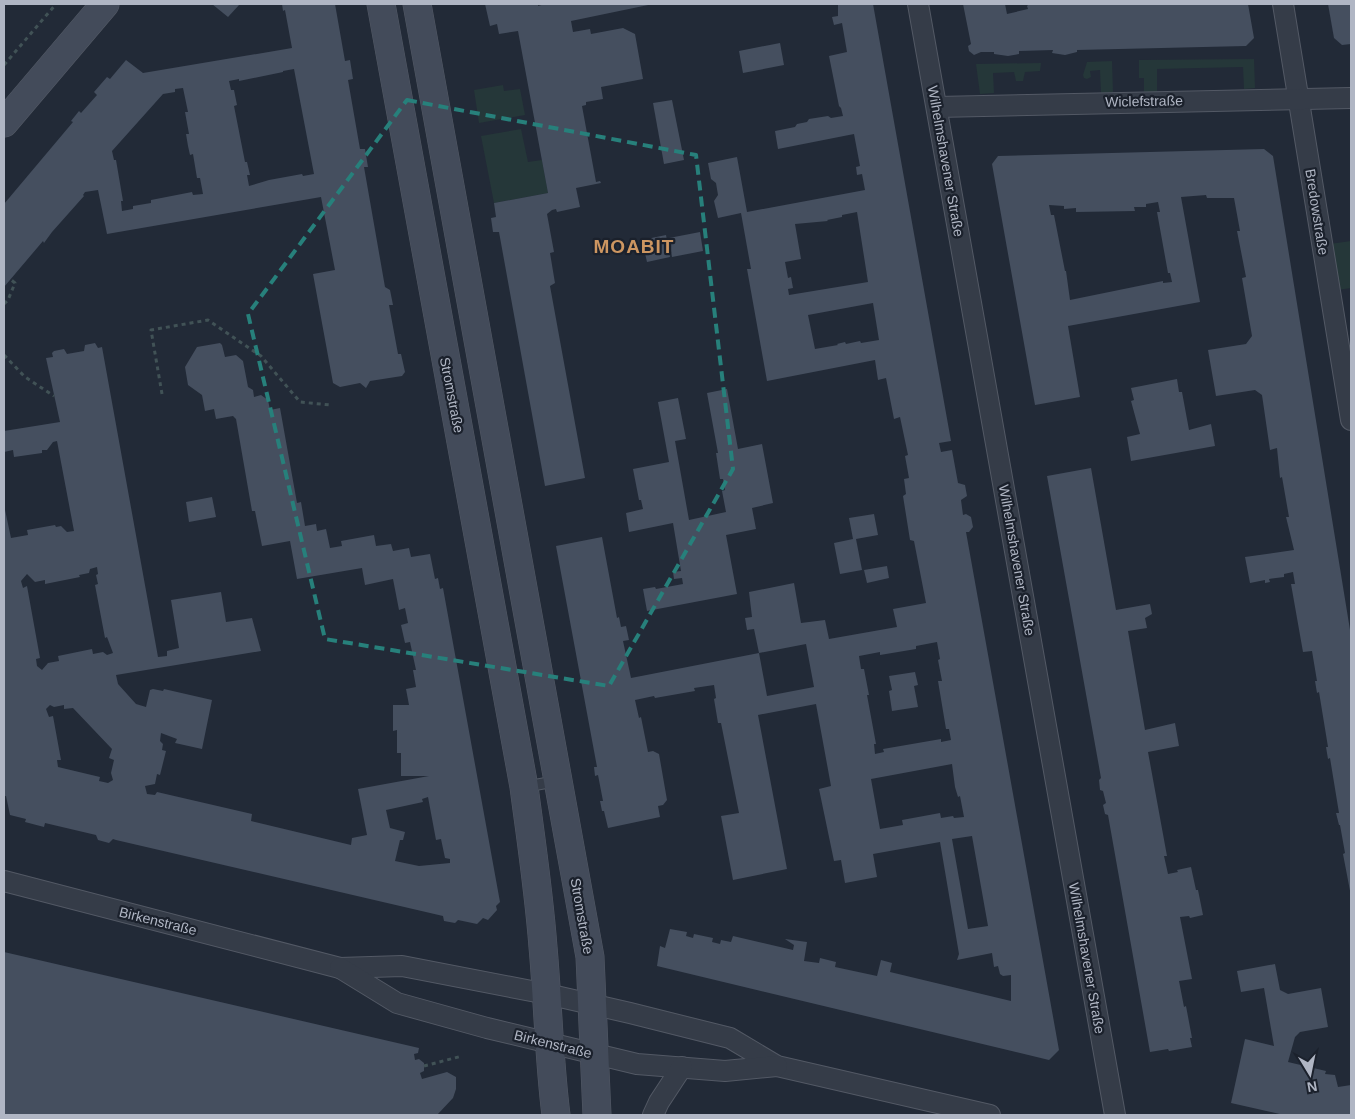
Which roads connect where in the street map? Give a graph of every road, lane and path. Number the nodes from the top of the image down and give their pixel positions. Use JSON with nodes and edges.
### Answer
{"nodes":[{"id":1,"x":56,"y":4,"type":"edge"},
{"id":2,"x":105,"y":4,"type":"edge"},
{"id":3,"x":381,"y":4,"type":"edge"},
{"id":4,"x":417,"y":4,"type":"edge"},
{"id":5,"x":918,"y":4,"type":"edge"},
{"id":6,"x":1283,"y":4,"type":"edge"},
{"id":7,"x":4,"y":65,"type":"edge"},
{"id":8,"x":1298,"y":98,"type":"junction"},
{"id":9,"x":1351,"y":98,"type":"edge"},
{"id":10,"x":937,"y":107,"type":"junction"},
{"id":11,"x":4,"y":123,"type":"edge"},
{"id":12,"x":10,"y":279,"type":"dead end"},
{"id":13,"x":4,"y":304,"type":"edge"},
{"id":14,"x":4,"y":355,"type":"edge"},
{"id":15,"x":162,"y":394,"type":"dead end"},
{"id":16,"x":54,"y":396,"type":"dead end"},
{"id":17,"x":330,"y":405,"type":"dead end"},
{"id":18,"x":1351,"y":420,"type":"edge"},
{"id":19,"x":558,"y":781,"type":"junction"},
{"id":20,"x":524,"y":787,"type":"junction"},
{"id":21,"x":4,"y":881,"type":"edge"},
{"id":22,"x":340,"y":968,"type":"junction"},
{"id":23,"x":547,"y":994,"type":"junction"},
{"id":24,"x":592,"y":1004,"type":"junction"},
{"id":25,"x":550,"y":1042,"type":"junction"},
{"id":26,"x":593,"y":1053,"type":"junction"},
{"id":27,"x":462,"y":1056,"type":"dead end"},
{"id":28,"x":424,"y":1066,"type":"dead end"},
{"id":29,"x":777,"y":1066,"type":"junction"},
{"id":30,"x":682,"y":1067,"type":"junction"},
{"id":31,"x":556,"y":1115,"type":"edge"},
{"id":32,"x":597,"y":1115,"type":"edge"},
{"id":33,"x":653,"y":1115,"type":"edge"},
{"id":34,"x":990,"y":1115,"type":"edge"},
{"id":35,"x":1116,"y":1115,"type":"edge"}],
"edges":[{"from":1,"to":7,"type":"path"},
{"from":2,"to":11,"type":"main road"},
{"from":3,"to":20,"type":"main road","name":"Stromstraße"},
{"from":4,"to":19,"type":"main road","name":"Stromstraße"},
{"from":5,"to":10,"type":"street","name":"Wilhelmshavener Straße"},
{"from":6,"to":8,"type":"street","name":"Bredowstraße"},
{"from":8,"to":9,"type":"street","name":"Wiclefstraße"},
{"from":8,"to":10,"type":"street","name":"Wiclefstraße"},
{"from":8,"to":18,"type":"street","name":"Bredowstraße"},
{"from":10,"to":35,"type":"street","name":"Wilhelmshavener Straße"},
{"from":12,"to":13,"type":"path"},
{"from":14,"to":16,"type":"path"},
{"from":15,"to":17,"type":"path"},
{"from":19,"to":20,"type":"lane"},
{"from":19,"to":24,"type":"main road","name":"Stromstraße"},
{"from":20,"to":23,"type":"main road","name":"Stromstraße"},
{"from":21,"to":22,"type":"street","name":"Birkenstraße"},
{"from":22,"to":23,"type":"street","name":"Birkenstraße"},
{"from":22,"to":25,"type":"street","name":"Birkenstraße"},
{"from":23,"to":24,"type":"street","name":"Birkenstraße"},
{"from":23,"to":25,"type":"main road","name":"Stromstraße"},
{"from":24,"to":26,"type":"main road","name":"Stromstraße"},
{"from":24,"to":29,"type":"street","name":"Birkenstraße"},
{"from":25,"to":26,"type":"street","name":"Birkenstraße"},
{"from":25,"to":31,"type":"main road","name":"Stromstraße"},
{"from":26,"to":30,"type":"street","name":"Birkenstraße"},
{"from":26,"to":32,"type":"main road","name":"Stromstraße"},
{"from":27,"to":28,"type":"path"},
{"from":29,"to":30,"type":"street","name":"Birkenstraße"},
{"from":29,"to":34,"type":"street","name":"Birkenstraße"},
{"from":30,"to":33,"type":"street"}]}
